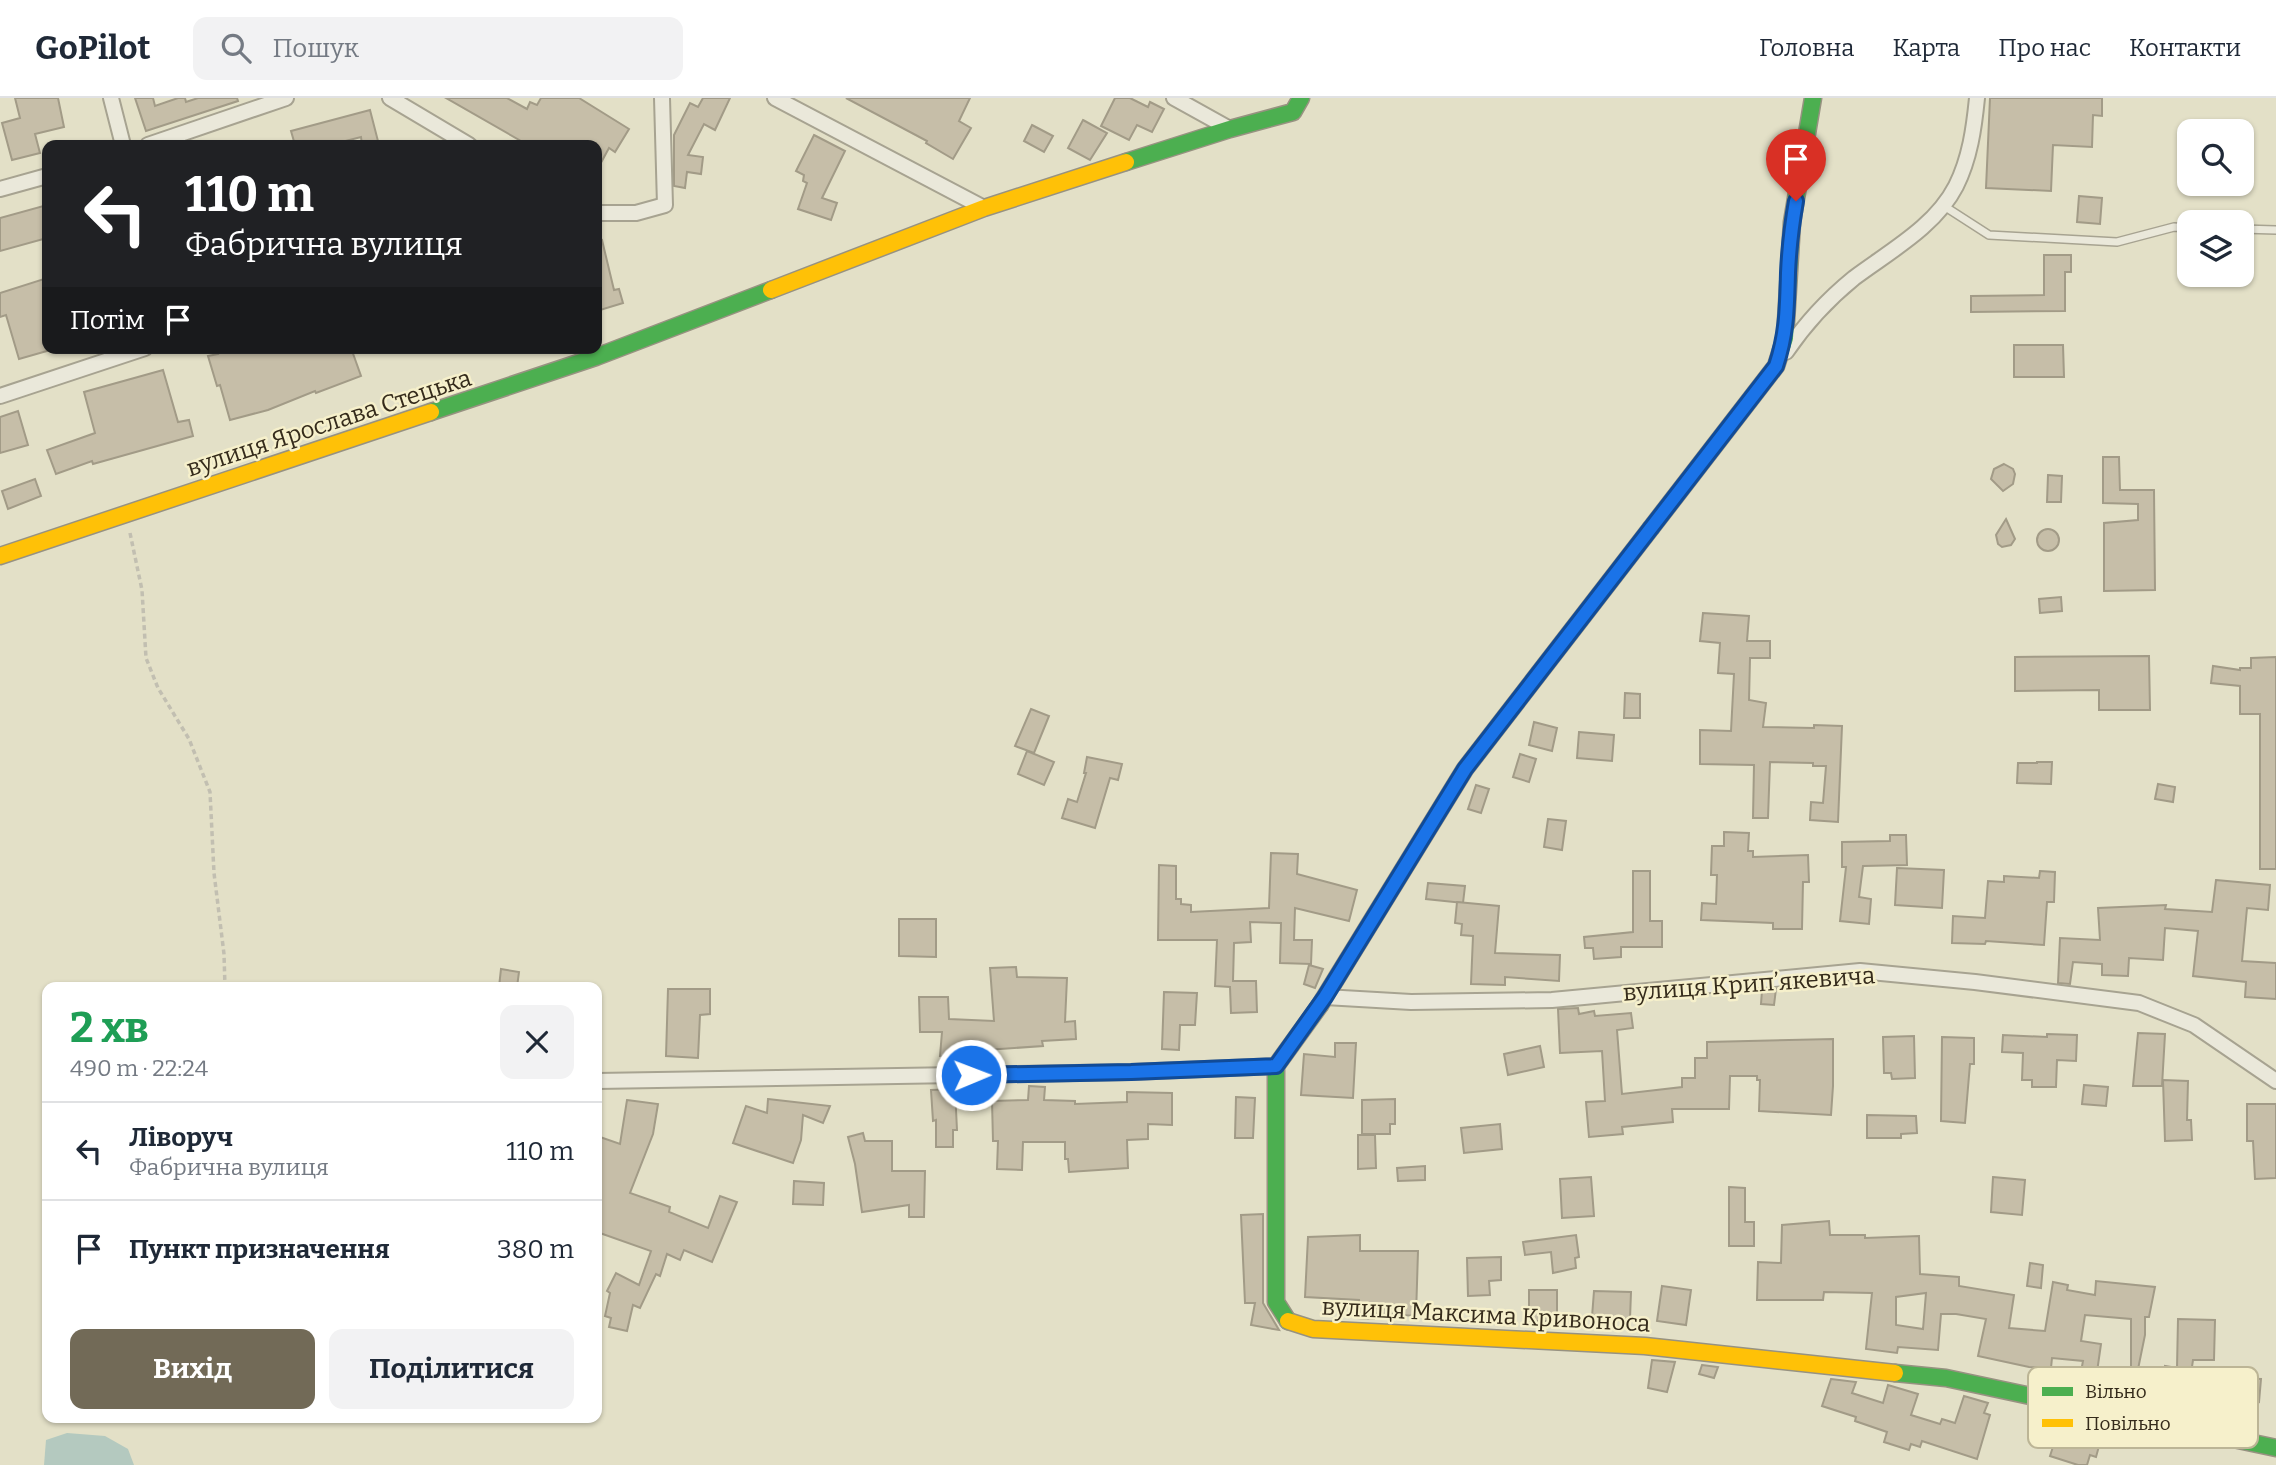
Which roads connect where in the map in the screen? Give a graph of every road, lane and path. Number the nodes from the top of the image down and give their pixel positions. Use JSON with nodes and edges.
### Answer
{"nodes":[{"id":1,"x":111,"y":98,"type":"edge"},
{"id":2,"x":286,"y":98,"type":"edge"},
{"id":3,"x":390,"y":98,"type":"edge"},
{"id":4,"x":662,"y":98,"type":"edge"},
{"id":5,"x":775,"y":98,"type":"edge"},
{"id":6,"x":1174,"y":98,"type":"edge"},
{"id":7,"x":1301,"y":98,"type":"edge"},
{"id":8,"x":1813,"y":98,"type":"edge"},
{"id":9,"x":1977,"y":98,"type":"edge"},
{"id":10,"x":1230,"y":129,"type":"junction"},
{"id":11,"x":122,"y":140,"type":"edge"},
{"id":12,"x":163,"y":140,"type":"edge"},
{"id":13,"x":461,"y":140,"type":"edge"},
{"id":14,"x":42,"y":177,"type":"edge"},
{"id":15,"x":0,"y":189,"type":"edge"},
{"id":16,"x":1943,"y":205,"type":"junction"},
{"id":17,"x":984,"y":208,"type":"junction"},
{"id":18,"x":602,"y":213,"type":"edge"},
{"id":19,"x":2177,"y":227,"type":"edge"},
{"id":20,"x":2254,"y":229,"type":"edge"},
{"id":21,"x":2276,"y":230,"type":"edge"},
{"id":22,"x":127,"y":354,"type":"edge"},
{"id":23,"x":1776,"y":366,"type":"junction"},
{"id":24,"x":0,"y":396,"type":"edge"},
{"id":25,"x":126,"y":514,"type":"junction"},
{"id":26,"x":0,"y":556,"type":"edge"},
{"id":27,"x":225,"y":982,"type":"edge"},
{"id":28,"x":1325,"y":997,"type":"junction"},
{"id":29,"x":1276,"y":1066,"type":"junction"},
{"id":30,"x":2276,"y":1081,"type":"edge"},
{"id":31,"x":602,"y":1082,"type":"edge"},
{"id":32,"x":2028,"y":1395,"type":"edge"},
{"id":33,"x":2258,"y":1444,"type":"edge"},
{"id":34,"x":2276,"y":1448,"type":"edge"}],
"edges":[{"from":1,"to":11,"type":"street"},
{"from":2,"to":12,"type":"street"},
{"from":3,"to":13,"type":"street"},
{"from":4,"to":18,"type":"street"},
{"from":5,"to":17,"type":"street"},
{"from":6,"to":10,"type":"street"},
{"from":7,"to":10,"type":"street","name":"вулиця Ярослава Стецька"},
{"from":8,"to":23,"type":"street"},
{"from":9,"to":16,"type":"street"},
{"from":10,"to":17,"type":"street","name":"вулиця Ярослава Стецька"},
{"from":14,"to":15,"type":"street"},
{"from":16,"to":19,"type":"lane"},
{"from":16,"to":23,"type":"street"},
{"from":17,"to":25,"type":"street","name":"вулиця Ярослава Стецька"},
{"from":20,"to":21,"type":"lane"},
{"from":22,"to":24,"type":"street"},
{"from":23,"to":28,"type":"street"},
{"from":25,"to":26,"type":"street","name":"вулиця Ярослава Стецька"},
{"from":25,"to":27,"type":"path"},
{"from":28,"to":29,"type":"street"},
{"from":28,"to":30,"type":"street","name":"вулиця Крипʼякевича"},
{"from":29,"to":31,"type":"street"},
{"from":29,"to":32,"type":"street","name":"вулиця Максима Кривоноса"},
{"from":33,"to":34,"type":"street","name":"вулиця Максима Кривоноса"}]}
